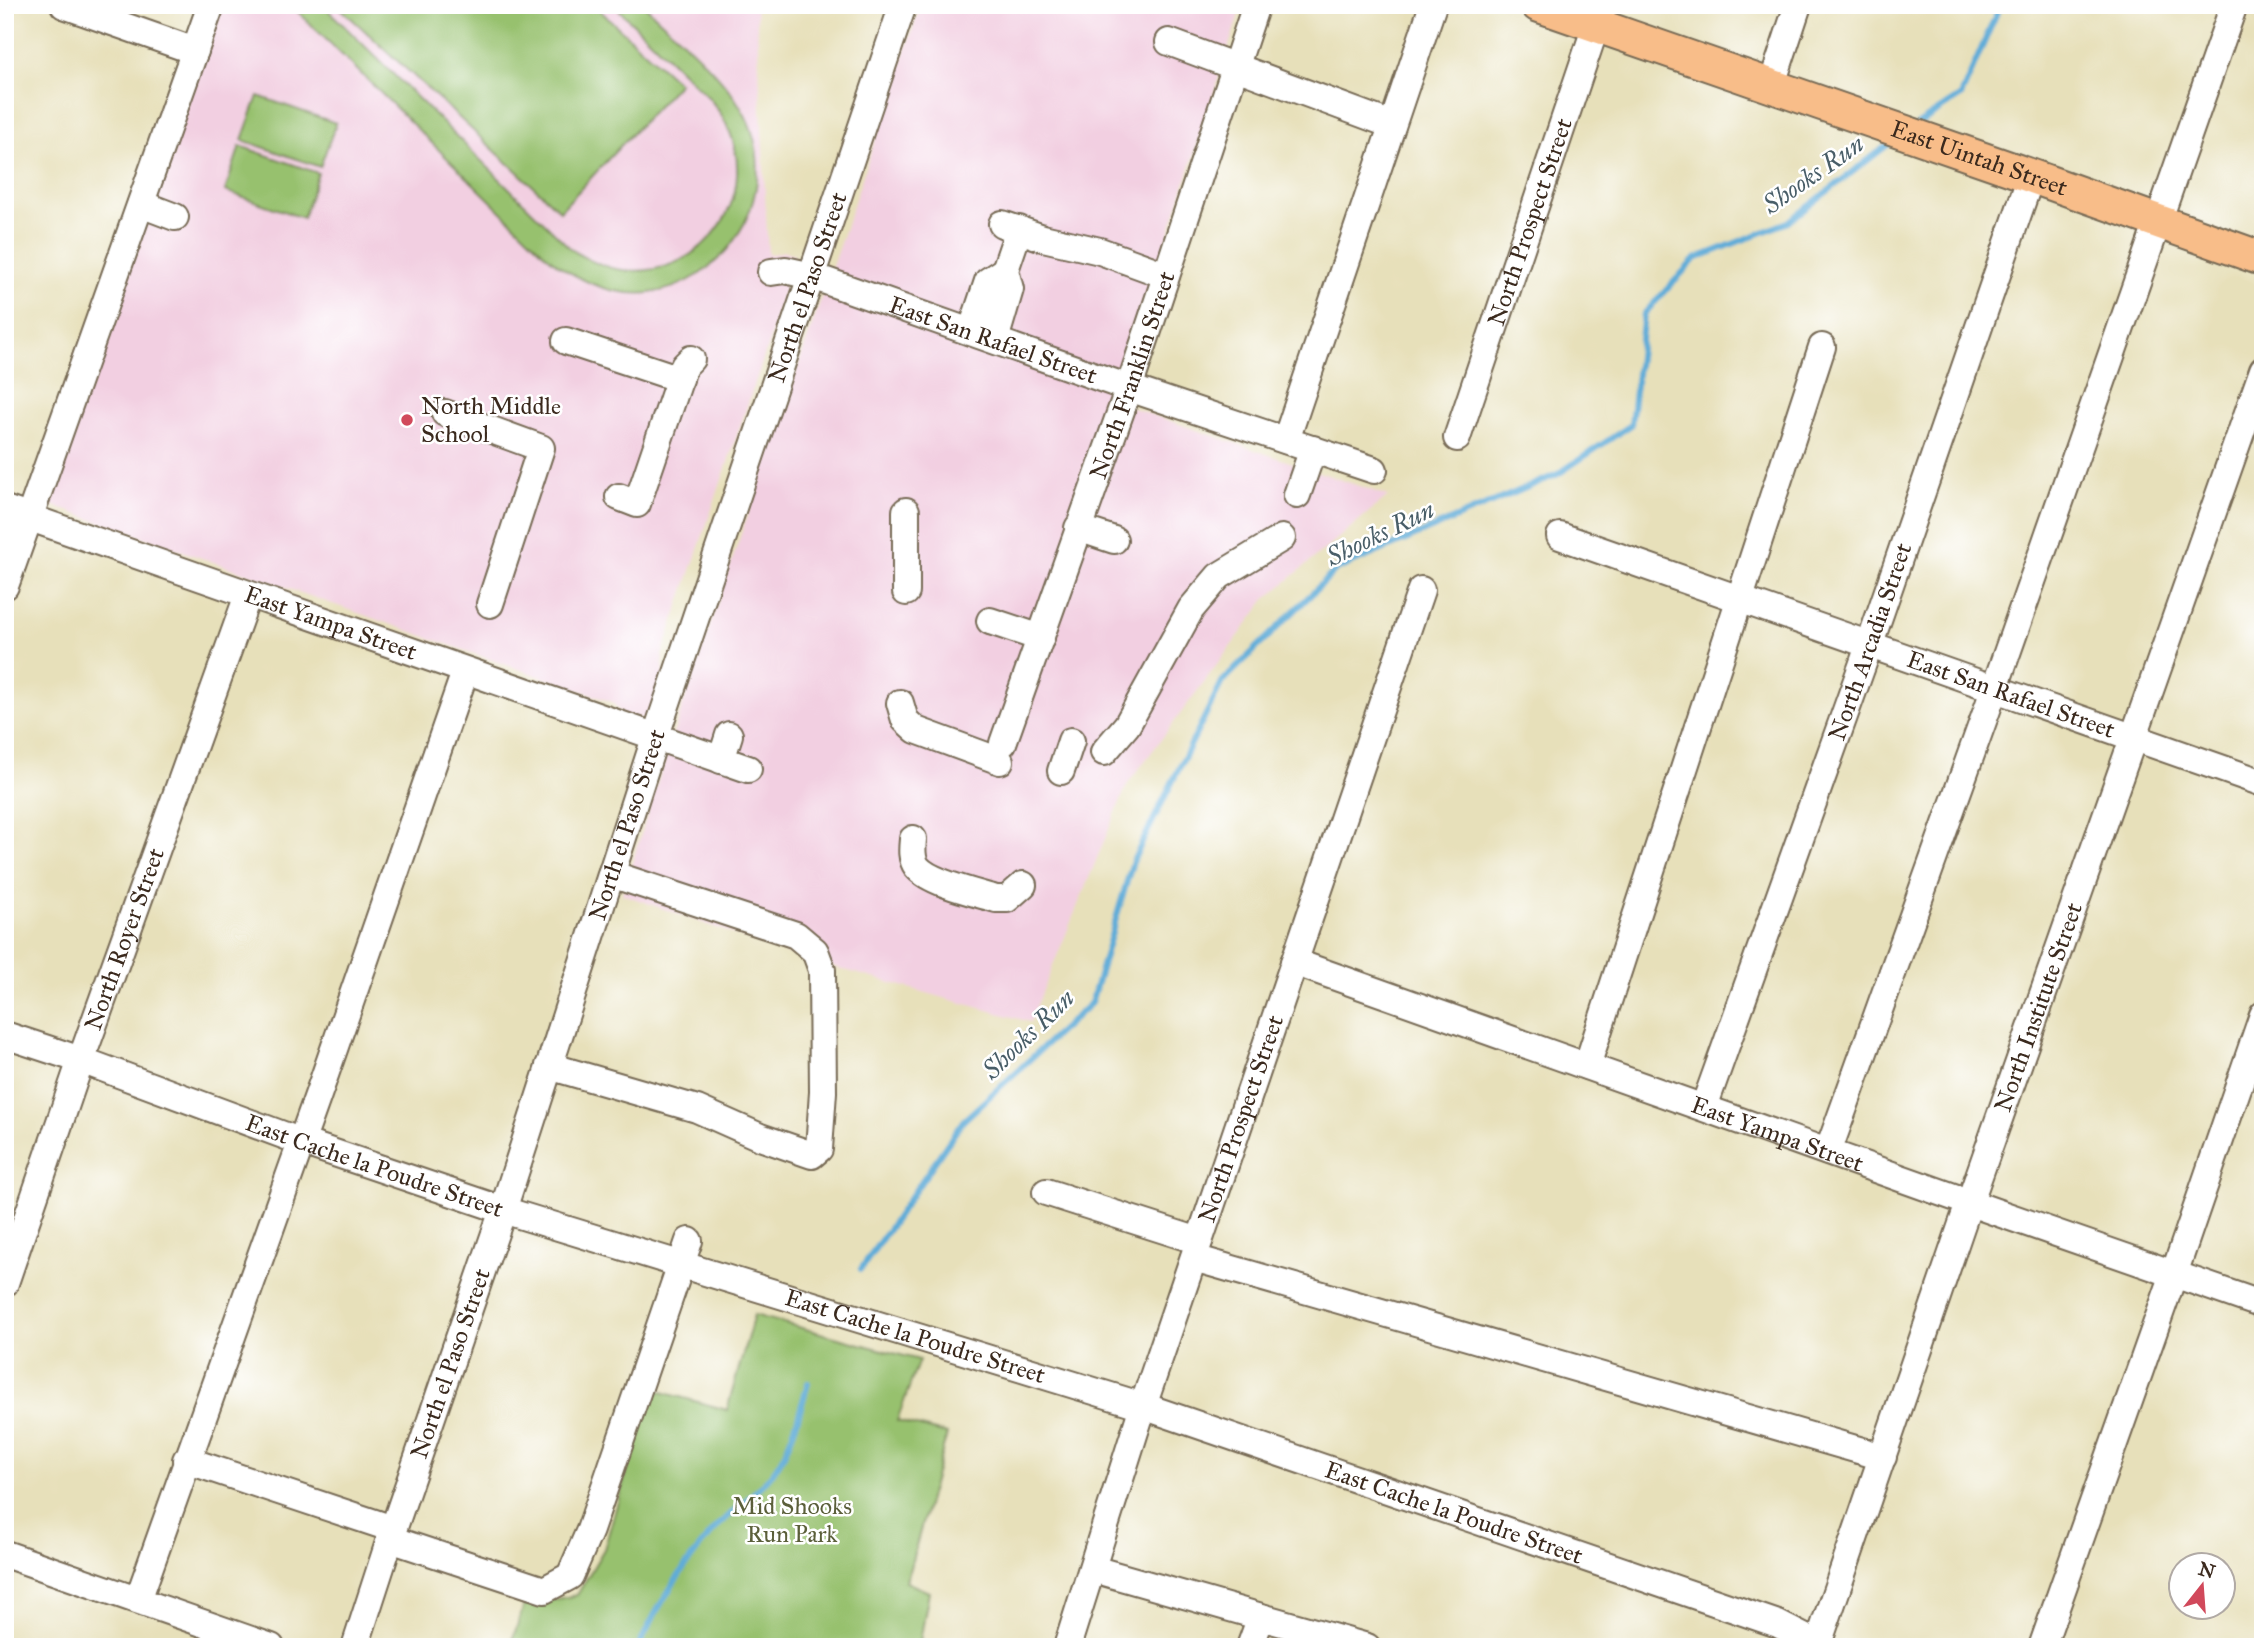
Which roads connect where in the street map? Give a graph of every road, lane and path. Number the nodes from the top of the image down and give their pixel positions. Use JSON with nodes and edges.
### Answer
{"nodes":[{"id":1,"x":64,"y":5,"type":"edge"},
{"id":2,"x":211,"y":5,"type":"edge"},
{"id":3,"x":903,"y":5,"type":"edge"},
{"id":4,"x":1256,"y":5,"type":"edge"},
{"id":5,"x":1433,"y":5,"type":"edge"},
{"id":6,"x":1538,"y":5,"type":"edge"},
{"id":7,"x":1798,"y":5,"type":"edge"},
{"id":8,"x":2234,"y":5,"type":"edge"},
{"id":9,"x":1600,"y":16,"type":"edge"},
{"id":10,"x":1169,"y":42,"type":"dead end"},
{"id":11,"x":195,"y":51,"type":"junction"},
{"id":12,"x":1236,"y":67,"type":"junction"},
{"id":13,"x":1776,"y":88,"type":"junction"},
{"id":14,"x":1392,"y":125,"type":"junction"},
{"id":15,"x":2031,"y":176,"type":"junction"},
{"id":16,"x":141,"y":204,"type":"junction"},
{"id":17,"x":176,"y":217,"type":"dead end"},
{"id":18,"x":2157,"y":221,"type":"junction"},
{"id":19,"x":2263,"y":259,"type":"edge"},
{"id":20,"x":771,"y":272,"type":"dead end"},
{"id":21,"x":1166,"y":275,"type":"junction"},
{"id":22,"x":812,"y":276,"type":"junction"},
{"id":23,"x":983,"y":336,"type":"junction"},
{"id":24,"x":566,"y":341,"type":"dead end"},
{"id":25,"x":1822,"y":347,"type":"dead end"},
{"id":26,"x":2263,"y":370,"type":"edge"},
{"id":27,"x":1129,"y":388,"type":"junction"},
{"id":28,"x":444,"y":413,"type":"dead end"},
{"id":29,"x":1457,"y":438,"type":"dead end"},
{"id":30,"x":1286,"y":440,"type":"junction"},
{"id":31,"x":1313,"y":449,"type":"junction"},
{"id":32,"x":1374,"y":470,"type":"dead end"},
{"id":33,"x":1297,"y":495,"type":"dead end"},
{"id":34,"x":619,"y":498,"type":"dead end"},
{"id":35,"x":906,"y":511,"type":"dead end"},
{"id":36,"x":18,"y":513,"type":"edge"},
{"id":37,"x":1078,"y":528,"type":"junction"},
{"id":38,"x":1560,"y":536,"type":"dead end"},
{"id":39,"x":1282,"y":538,"type":"dead end"},
{"id":40,"x":1114,"y":540,"type":"dead end"},
{"id":41,"x":5,"y":586,"type":"edge"},
{"id":42,"x":1421,"y":590,"type":"dead end"},
{"id":43,"x":906,"y":592,"type":"dead end"},
{"id":44,"x":248,"y":595,"type":"junction"},
{"id":45,"x":1738,"y":599,"type":"junction"},
{"id":46,"x":490,"y":604,"type":"dead end"},
{"id":47,"x":990,"y":621,"type":"dead end"},
{"id":48,"x":1041,"y":638,"type":"junction"},
{"id":49,"x":1870,"y":645,"type":"junction"},
{"id":50,"x":465,"y":671,"type":"junction"},
{"id":51,"x":1994,"y":690,"type":"junction"},
{"id":52,"x":900,"y":703,"type":"dead end"},
{"id":53,"x":2133,"y":736,"type":"junction"},
{"id":54,"x":655,"y":738,"type":"junction"},
{"id":55,"x":1071,"y":741,"type":"dead end"},
{"id":56,"x":1104,"y":752,"type":"dead end"},
{"id":57,"x":748,"y":769,"type":"dead end"},
{"id":58,"x":1061,"y":771,"type":"dead end"},
{"id":59,"x":2263,"y":783,"type":"edge"},
{"id":60,"x":913,"y":839,"type":"dead end"},
{"id":61,"x":611,"y":874,"type":"junction"},
{"id":62,"x":1023,"y":886,"type":"dead end"},
{"id":63,"x":1294,"y":962,"type":"junction"},
{"id":64,"x":2263,"y":1014,"type":"edge"},
{"id":65,"x":5,"y":1035,"type":"edge"},
{"id":66,"x":81,"y":1060,"type":"junction"},
{"id":67,"x":549,"y":1066,"type":"junction"},
{"id":68,"x":1587,"y":1066,"type":"junction"},
{"id":69,"x":1704,"y":1107,"type":"junction"},
{"id":70,"x":302,"y":1142,"type":"junction"},
{"id":71,"x":1828,"y":1152,"type":"junction"},
{"id":72,"x":1046,"y":1192,"type":"dead end"},
{"id":73,"x":1969,"y":1203,"type":"junction"},
{"id":74,"x":503,"y":1210,"type":"junction"},
{"id":75,"x":1197,"y":1249,"type":"junction"},
{"id":76,"x":685,"y":1252,"type":"junction"},
{"id":77,"x":2174,"y":1274,"type":"junction"},
{"id":78,"x":5,"y":1283,"type":"edge"},
{"id":79,"x":2263,"y":1305,"type":"edge"},
{"id":80,"x":1143,"y":1406,"type":"junction"},
{"id":81,"x":1883,"y":1457,"type":"junction"},
{"id":82,"x":186,"y":1460,"type":"junction"},
{"id":83,"x":391,"y":1534,"type":"junction"},
{"id":84,"x":5,"y":1554,"type":"edge"},
{"id":85,"x":1093,"y":1569,"type":"junction"},
{"id":86,"x":138,"y":1600,"type":"junction"},
{"id":87,"x":1261,"y":1617,"type":"junction"},
{"id":88,"x":1820,"y":1646,"type":"edge"},
{"id":89,"x":271,"y":1647,"type":"edge"},
{"id":90,"x":355,"y":1647,"type":"edge"},
{"id":91,"x":1067,"y":1647,"type":"edge"},
{"id":92,"x":1250,"y":1647,"type":"edge"},
{"id":93,"x":1367,"y":1647,"type":"edge"},
{"id":94,"x":2042,"y":1647,"type":"edge"}],
"edges":[{"from":1,"to":11,"type":"street"},
{"from":2,"to":11,"type":"street"},
{"from":3,"to":22,"type":"street","name":"North el Paso Street"},
{"from":4,"to":12,"type":"street","name":"North Franklin Street"},
{"from":5,"to":14,"type":"street"},
{"from":6,"to":9,"type":"main road","name":"East Uintah Street"},
{"from":7,"to":13,"type":"street"},
{"from":8,"to":18,"type":"street"},
{"from":9,"to":13,"type":"main road","name":"East Uintah Street"},
{"from":9,"to":29,"type":"street","name":"North Prospect Street"},
{"from":10,"to":12,"type":"street"},
{"from":11,"to":16,"type":"street"},
{"from":12,"to":14,"type":"street"},
{"from":12,"to":21,"type":"street","name":"North Franklin Street"},
{"from":13,"to":15,"type":"main road","name":"East Uintah Street"},
{"from":14,"to":30,"type":"street"},
{"from":15,"to":18,"type":"main road","name":"East Uintah Street"},
{"from":15,"to":49,"type":"street","name":"North Arcadia Street"},
{"from":16,"to":17,"type":"street"},
{"from":16,"to":36,"type":"street"},
{"from":18,"to":19,"type":"main road","name":"East Uintah Street"},
{"from":18,"to":51,"type":"street"},
{"from":20,"to":22,"type":"street","name":"East San Rafael Street"},
{"from":21,"to":23,"type":"street"},
{"from":21,"to":27,"type":"street","name":"North Franklin Street"},
{"from":22,"to":23,"type":"street","name":"East San Rafael Street"},
{"from":22,"to":54,"type":"street","name":"North el Paso Street"},
{"from":23,"to":27,"type":"street","name":"East San Rafael Street"},
{"from":24,"to":34,"type":"street"},
{"from":25,"to":45,"type":"street"},
{"from":26,"to":53,"type":"street","name":"North Institute Street"},
{"from":27,"to":30,"type":"street","name":"East San Rafael Street"},
{"from":27,"to":37,"type":"street","name":"North Franklin Street"},
{"from":28,"to":46,"type":"street"},
{"from":30,"to":31,"type":"street","name":"East San Rafael Street"},
{"from":31,"to":32,"type":"street","name":"East San Rafael Street"},
{"from":31,"to":33,"type":"street"},
{"from":35,"to":43,"type":"street"},
{"from":36,"to":41,"type":"street"},
{"from":36,"to":44,"type":"street","name":"East Yampa Street"},
{"from":37,"to":40,"type":"street"},
{"from":37,"to":48,"type":"street","name":"North Franklin Street"},
{"from":38,"to":45,"type":"street","name":"East San Rafael Street"},
{"from":39,"to":56,"type":"street"},
{"from":42,"to":63,"type":"street","name":"North Prospect Street"},
{"from":44,"to":50,"type":"street","name":"East Yampa Street"},
{"from":44,"to":66,"type":"street","name":"North Royer Street"},
{"from":45,"to":49,"type":"street","name":"East San Rafael Street"},
{"from":45,"to":68,"type":"street"},
{"from":47,"to":48,"type":"street"},
{"from":48,"to":52,"type":"street","name":"North Franklin Street"},
{"from":49,"to":51,"type":"street","name":"East San Rafael Street"},
{"from":49,"to":69,"type":"street","name":"North Arcadia Street"},
{"from":50,"to":54,"type":"street","name":"East Yampa Street"},
{"from":50,"to":70,"type":"street"},
{"from":51,"to":53,"type":"street","name":"East San Rafael Street"},
{"from":51,"to":71,"type":"street"},
{"from":53,"to":59,"type":"street","name":"East San Rafael Street"},
{"from":53,"to":73,"type":"street","name":"North Institute Street"},
{"from":54,"to":57,"type":"street","name":"East Yampa Street"},
{"from":54,"to":61,"type":"street","name":"North el Paso Street"},
{"from":55,"to":58,"type":"street"},
{"from":60,"to":62,"type":"street"},
{"from":61,"to":67,"type":"street","name":"North el Paso Street"},
{"from":61,"to":67,"type":"street"},
{"from":63,"to":68,"type":"street","name":"East Yampa Street"},
{"from":63,"to":75,"type":"street","name":"North Prospect Street"},
{"from":64,"to":77,"type":"street"},
{"from":65,"to":66,"type":"street","name":"East Cache la Poudre Street"},
{"from":66,"to":70,"type":"street","name":"East Cache la Poudre Street"},
{"from":66,"to":78,"type":"street","name":"North Royer Street"},
{"from":67,"to":74,"type":"street","name":"North el Paso Street"},
{"from":68,"to":69,"type":"street","name":"East Yampa Street"},
{"from":69,"to":71,"type":"street","name":"East Yampa Street"},
{"from":70,"to":74,"type":"street","name":"East Cache la Poudre Street"},
{"from":70,"to":82,"type":"street"},
{"from":71,"to":73,"type":"street","name":"East Yampa Street"},
{"from":72,"to":75,"type":"street"},
{"from":73,"to":77,"type":"street","name":"East Yampa Street"},
{"from":73,"to":81,"type":"street","name":"North Institute Street"},
{"from":74,"to":76,"type":"street","name":"East Cache la Poudre Street"},
{"from":74,"to":83,"type":"street","name":"North el Paso Street"},
{"from":75,"to":80,"type":"street","name":"North Prospect Street"},
{"from":75,"to":81,"type":"street"},
{"from":76,"to":80,"type":"street","name":"East Cache la Poudre Street"},
{"from":76,"to":83,"type":"street"},
{"from":77,"to":79,"type":"street","name":"East Yampa Street"},
{"from":77,"to":94,"type":"street"},
{"from":80,"to":85,"type":"street","name":"North Prospect Street"},
{"from":80,"to":88,"type":"street","name":"East Cache la Poudre Street"},
{"from":81,"to":88,"type":"street","name":"North Institute Street"},
{"from":82,"to":83,"type":"street"},
{"from":82,"to":86,"type":"street"},
{"from":83,"to":90,"type":"street","name":"North el Paso Street"},
{"from":84,"to":86,"type":"street"},
{"from":85,"to":87,"type":"street"},
{"from":85,"to":91,"type":"street","name":"North Prospect Street"},
{"from":86,"to":89,"type":"street"},
{"from":87,"to":92,"type":"street"},
{"from":87,"to":93,"type":"street"}]}
